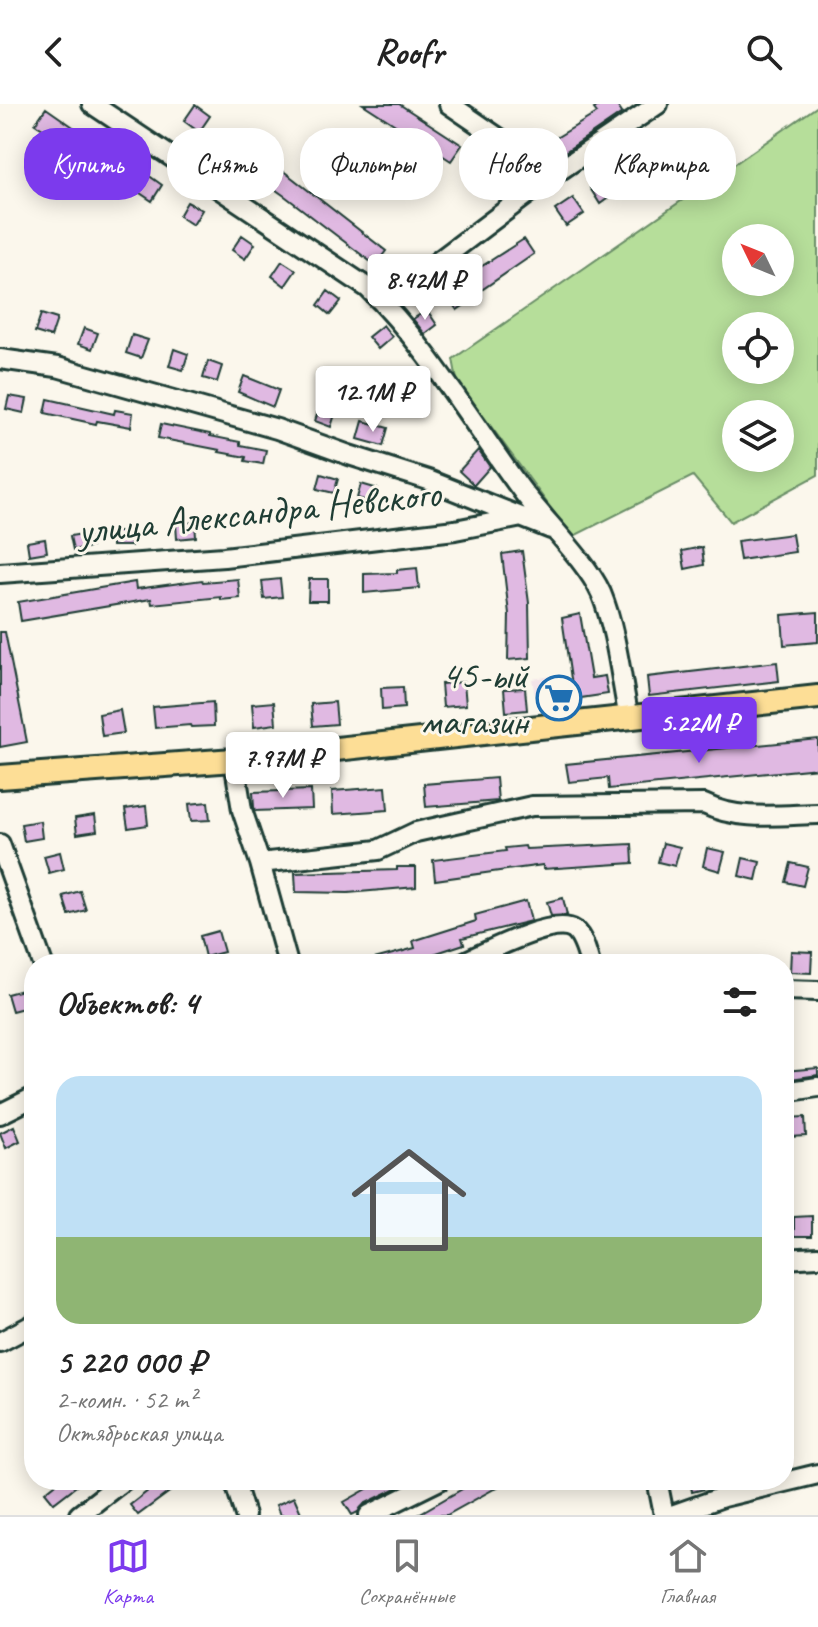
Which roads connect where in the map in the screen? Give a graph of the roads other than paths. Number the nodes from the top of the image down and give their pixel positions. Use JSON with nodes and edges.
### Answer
{"nodes":[{"id":1,"x":92,"y":104,"type":"edge"},
{"id":2,"x":449,"y":104,"type":"edge"},
{"id":3,"x":658,"y":104,"type":"edge"},
{"id":4,"x":484,"y":128,"type":"edge"},
{"id":5,"x":568,"y":165,"type":"edge"},
{"id":6,"x":520,"y":200,"type":"edge"},
{"id":7,"x":383,"y":303,"type":"junction"},
{"id":8,"x":0,"y":359,"type":"edge"},
{"id":9,"x":523,"y":517,"type":"junction"},
{"id":10,"x":553,"y":530,"type":"junction"},
{"id":11,"x":0,"y":573,"type":"edge"},
{"id":12,"x":818,"y":697,"type":"edge"},
{"id":13,"x":629,"y":718,"type":"junction"},
{"id":14,"x":234,"y":760,"type":"junction"},
{"id":15,"x":0,"y":777,"type":"edge"},
{"id":16,"x":818,"y":814,"type":"edge"},
{"id":17,"x":0,"y":844,"type":"edge"},
{"id":18,"x":260,"y":863,"type":"junction"},
{"id":19,"x":39,"y":954,"type":"edge"},
{"id":20,"x":285,"y":954,"type":"edge"},
{"id":21,"x":483,"y":954,"type":"edge"},
{"id":22,"x":586,"y":954,"type":"edge"},
{"id":23,"x":794,"y":990,"type":"edge"},
{"id":24,"x":818,"y":991,"type":"edge"},
{"id":25,"x":818,"y":1087,"type":"edge"},
{"id":26,"x":794,"y":1091,"type":"edge"},
{"id":27,"x":24,"y":1102,"type":"edge"},
{"id":28,"x":0,"y":1114,"type":"edge"},
{"id":29,"x":818,"y":1257,"type":"edge"},
{"id":30,"x":794,"y":1258,"type":"edge"},
{"id":31,"x":24,"y":1329,"type":"edge"},
{"id":32,"x":0,"y":1342,"type":"edge"},
{"id":33,"x":818,"y":1474,"type":"edge"},
{"id":34,"x":794,"y":1480,"type":"edge"},
{"id":35,"x":111,"y":1490,"type":"edge"},
{"id":36,"x":237,"y":1490,"type":"edge"},
{"id":37,"x":420,"y":1490,"type":"edge"},
{"id":38,"x":659,"y":1490,"type":"edge"},
{"id":39,"x":752,"y":1490,"type":"edge"},
{"id":40,"x":79,"y":1515,"type":"edge"},
{"id":41,"x":245,"y":1515,"type":"edge"},
{"id":42,"x":369,"y":1515,"type":"edge"},
{"id":43,"x":664,"y":1515,"type":"edge"},
{"id":44,"x":672,"y":1515,"type":"edge"}],
"edges":[{"from":1,"to":7,"type":"street"},
{"from":2,"to":4,"type":"street"},
{"from":3,"to":5,"type":"street"},
{"from":6,"to":7,"type":"street"},
{"from":7,"to":10,"type":"street"},
{"from":8,"to":9,"type":"street"},
{"from":9,"to":10,"type":"street"},
{"from":9,"to":11,"type":"street","name":"улица Александра Невского"},
{"from":10,"to":13,"type":"street"},
{"from":12,"to":13,"type":"main road"},
{"from":13,"to":14,"type":"main road"},
{"from":14,"to":15,"type":"main road"},
{"from":14,"to":18,"type":"street"},
{"from":16,"to":18,"type":"street"},
{"from":17,"to":19,"type":"street"},
{"from":18,"to":20,"type":"street"},
{"from":21,"to":22,"type":"street"},
{"from":23,"to":24,"type":"street"},
{"from":25,"to":26,"type":"street"},
{"from":27,"to":28,"type":"street"},
{"from":29,"to":30,"type":"street"},
{"from":31,"to":32,"type":"street"},
{"from":33,"to":34,"type":"street"},
{"from":35,"to":40,"type":"street"},
{"from":36,"to":41,"type":"street"},
{"from":37,"to":42,"type":"street"},
{"from":38,"to":43,"type":"street"},
{"from":39,"to":44,"type":"street"}]}
